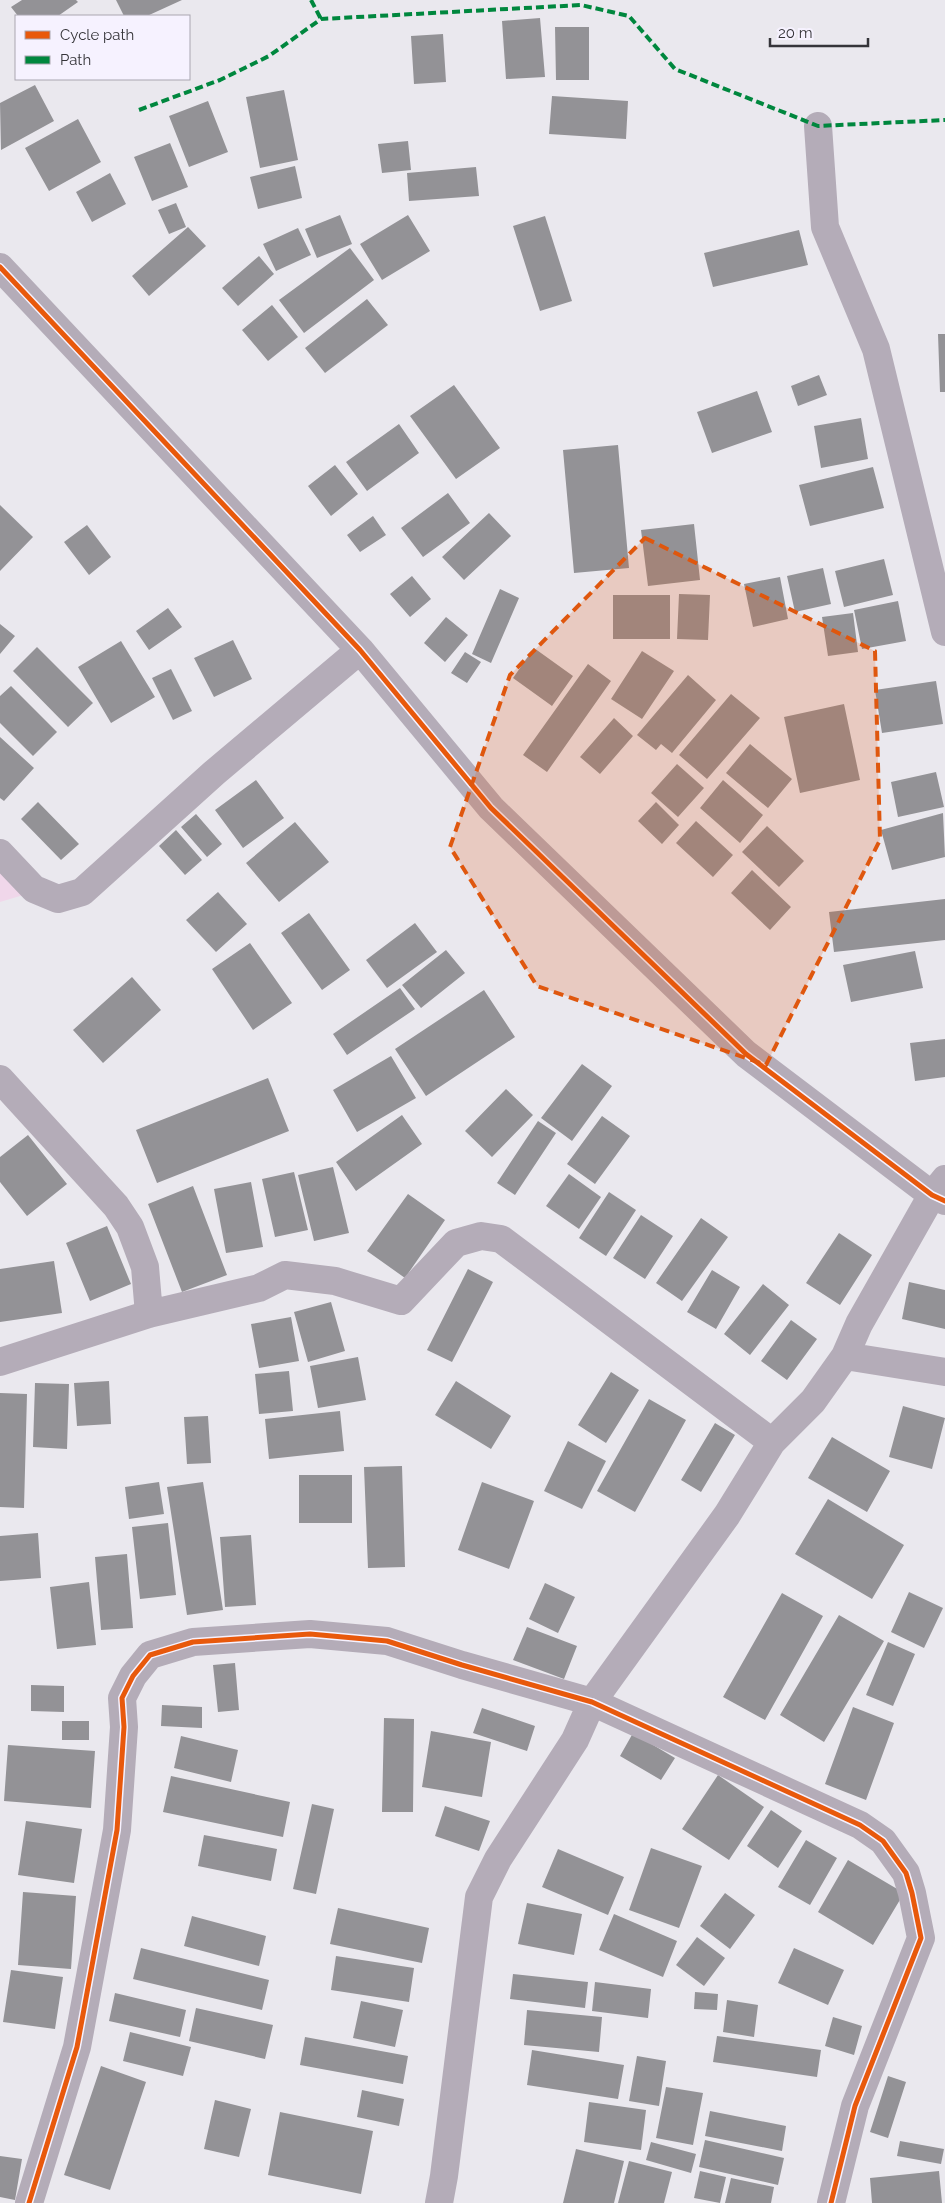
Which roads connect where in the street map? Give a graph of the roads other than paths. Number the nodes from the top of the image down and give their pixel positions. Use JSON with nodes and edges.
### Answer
{"nodes":[{"id":1,"x":818,"y":126,"type":"dead end"},
{"id":2,"x":0,"y":267,"type":"edge"},
{"id":3,"x":945,"y":632,"type":"edge"},
{"id":4,"x":360,"y":650,"type":"junction"},
{"id":5,"x":0,"y":853,"type":"edge"},
{"id":6,"x":0,"y":1079,"type":"edge"},
{"id":7,"x":941,"y":1192,"type":"edge"},
{"id":8,"x":149,"y":1314,"type":"junction"},
{"id":9,"x":845,"y":1356,"type":"junction"},
{"id":10,"x":0,"y":1362,"type":"edge"},
{"id":11,"x":945,"y":1372,"type":"edge"},
{"id":12,"x":772,"y":1442,"type":"junction"},
{"id":13,"x":592,"y":1702,"type":"junction"},
{"id":14,"x":29,"y":2203,"type":"edge"},
{"id":15,"x":439,"y":2203,"type":"edge"},
{"id":16,"x":831,"y":2203,"type":"edge"}],
"edges":[{"from":1,"to":3,"type":"street"},
{"from":2,"to":4,"type":"street"},
{"from":4,"to":5,"type":"street"},
{"from":4,"to":7,"type":"street"},
{"from":6,"to":8,"type":"street"},
{"from":7,"to":9,"type":"street"},
{"from":8,"to":10,"type":"street"},
{"from":8,"to":12,"type":"street"},
{"from":9,"to":11,"type":"street"},
{"from":9,"to":12,"type":"street"},
{"from":12,"to":13,"type":"street"},
{"from":13,"to":14,"type":"street"},
{"from":13,"to":15,"type":"street"},
{"from":13,"to":16,"type":"street"}]}
